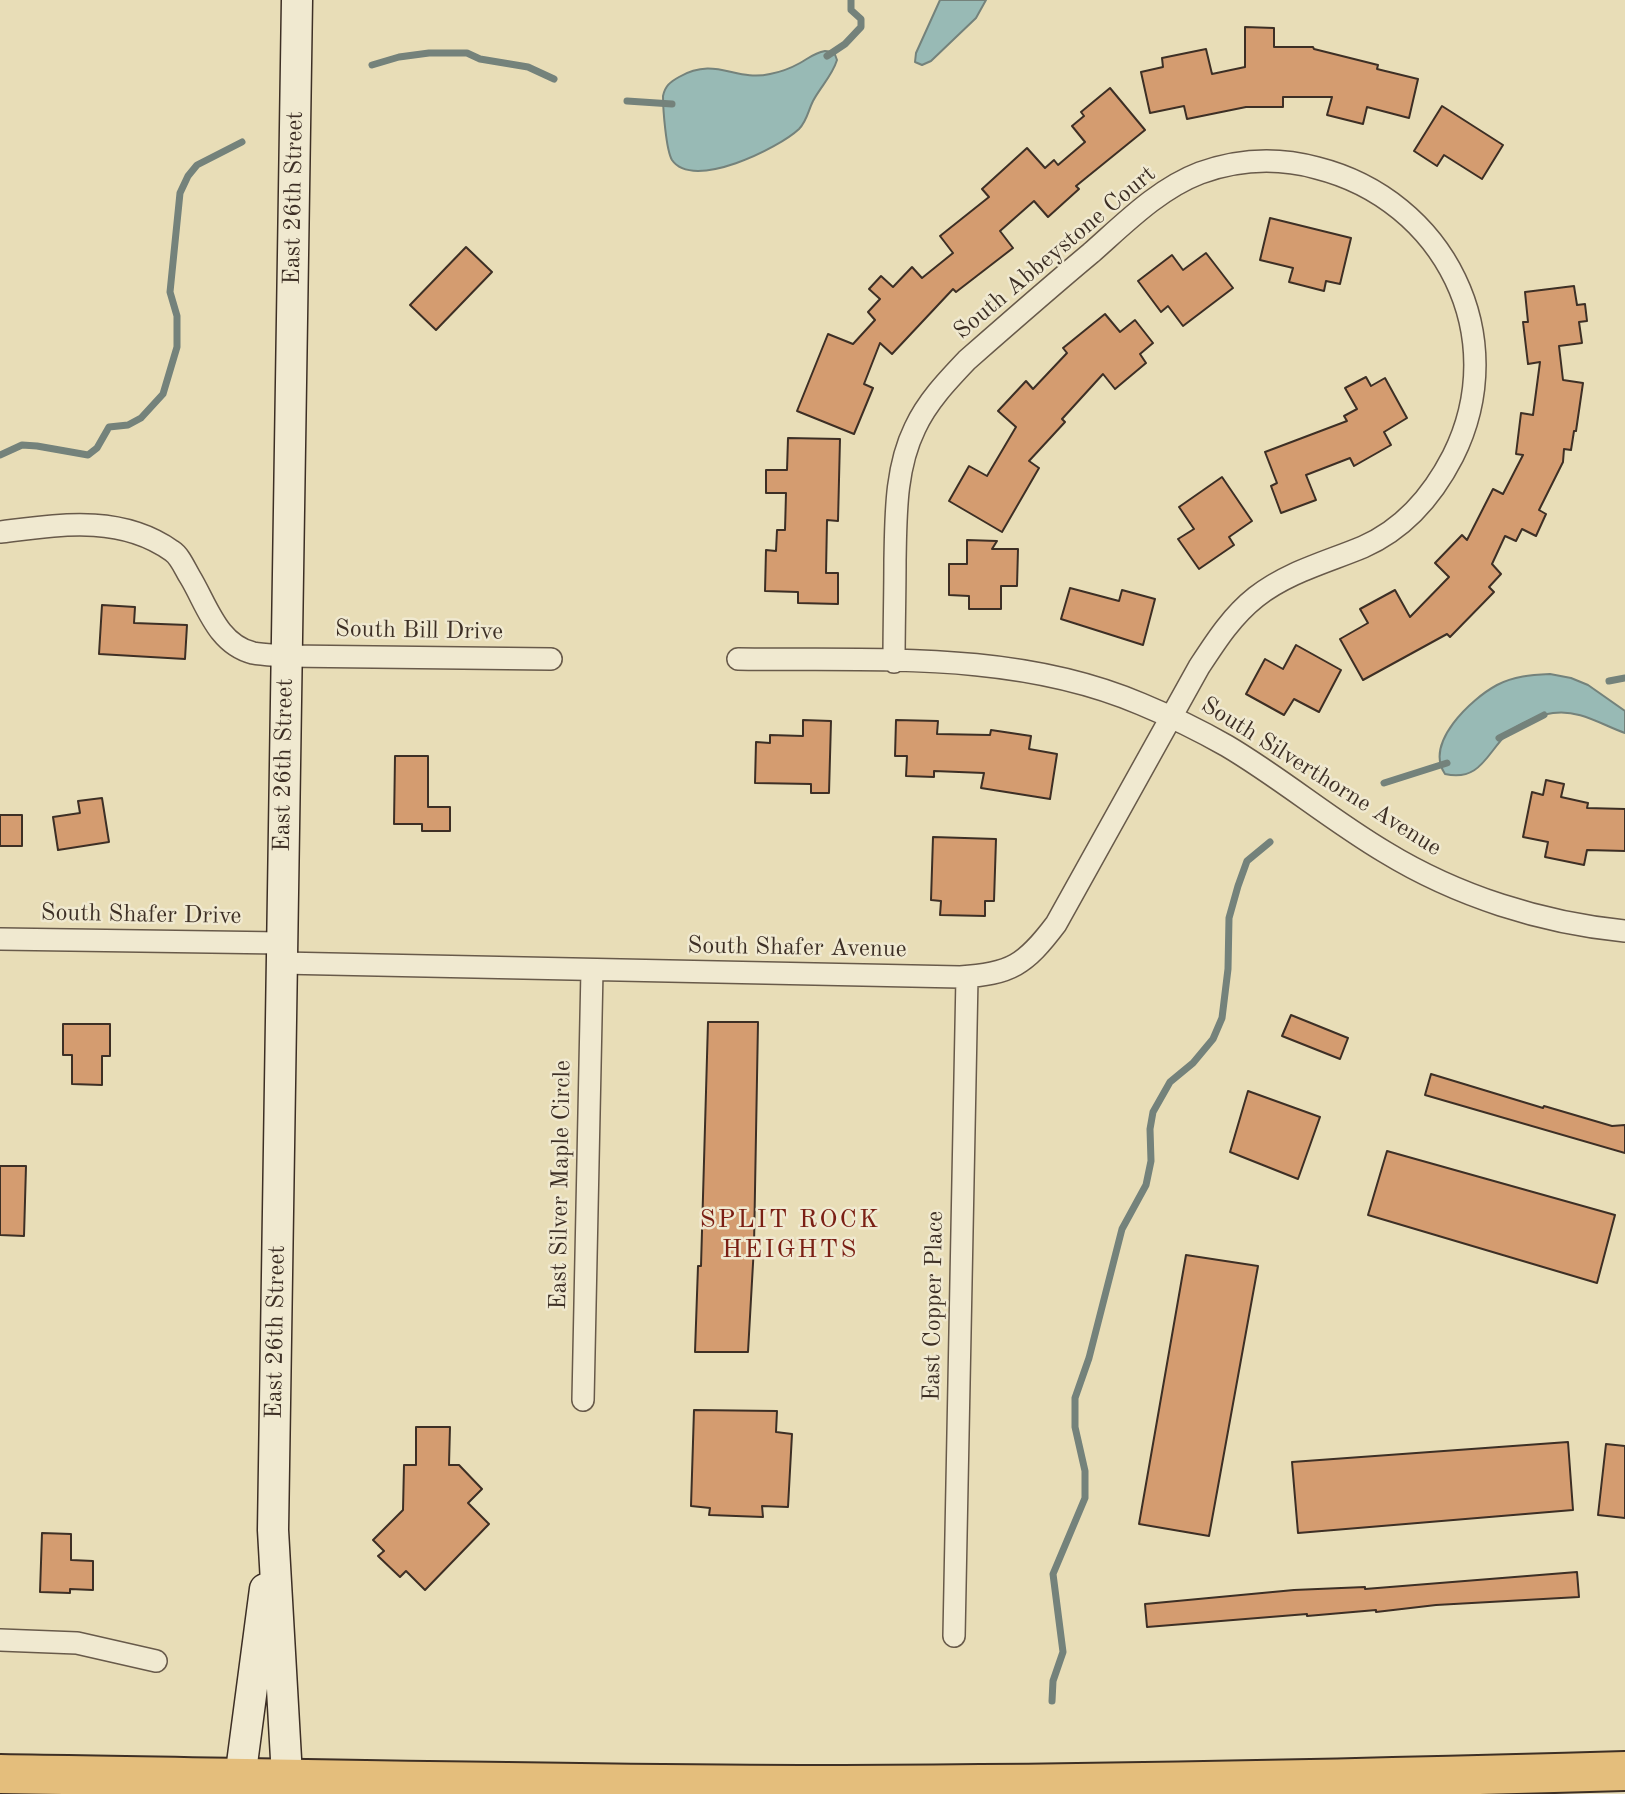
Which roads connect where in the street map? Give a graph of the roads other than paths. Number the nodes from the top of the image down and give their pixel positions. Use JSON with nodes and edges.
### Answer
{"nodes":[{"id":1,"x":297,"y":0,"type":"edge"},
{"id":2,"x":0,"y":532,"type":"edge"},
{"id":3,"x":286,"y":656,"type":"junction"},
{"id":4,"x":551,"y":659,"type":"dead end"},
{"id":5,"x":738,"y":659,"type":"dead end"},
{"id":6,"x":894,"y":662,"type":"junction"},
{"id":7,"x":1172,"y":718,"type":"junction"},
{"id":8,"x":1625,"y":932,"type":"edge"},
{"id":9,"x":0,"y":939,"type":"edge"},
{"id":10,"x":281,"y":953,"type":"junction"},
{"id":11,"x":592,"y":971,"type":"junction"},
{"id":12,"x":967,"y":977,"type":"junction"},
{"id":13,"x":583,"y":1400,"type":"dead end"},
{"id":14,"x":273,"y":1530,"type":"junction"},
{"id":15,"x":954,"y":1636,"type":"dead end"},
{"id":16,"x":0,"y":1640,"type":"edge"},
{"id":17,"x":156,"y":1661,"type":"dead end"},
{"id":18,"x":1625,"y":1771,"type":"edge"},
{"id":19,"x":0,"y":1774,"type":"edge"},
{"id":20,"x":239,"y":1786,"type":"edge"},
{"id":21,"x":287,"y":1787,"type":"edge"}],
"edges":[{"from":1,"to":3,"type":"main road","name":"East 26th Street"},
{"from":2,"to":3,"type":"street","name":"South Bill Drive"},
{"from":3,"to":4,"type":"street","name":"South Bill Drive"},
{"from":3,"to":10,"type":"main road","name":"East 26th Street"},
{"from":5,"to":6,"type":"street","name":"South Silverthorne Avenue"},
{"from":6,"to":7,"type":"street","name":"South Silverthorne Avenue"},
{"from":6,"to":7,"type":"street","name":"South Abbeystone Court"},
{"from":7,"to":8,"type":"street","name":"South Silverthorne Avenue"},
{"from":7,"to":12,"type":"street","name":"South Shafer Avenue"},
{"from":9,"to":10,"type":"street","name":"South Shafer Drive"},
{"from":10,"to":11,"type":"street","name":"South Shafer Avenue"},
{"from":10,"to":14,"type":"main road","name":"East 26th Street"},
{"from":11,"to":12,"type":"street","name":"South Shafer Avenue"},
{"from":11,"to":13,"type":"street","name":"East Silver Maple Circle"},
{"from":12,"to":15,"type":"street","name":"East Copper Place"},
{"from":14,"to":20,"type":"main road","name":"East 26th Street"},
{"from":14,"to":21,"type":"main road","name":"East 26th Street"},
{"from":16,"to":17,"type":"street"},
{"from":18,"to":21,"type":"highway"},
{"from":19,"to":20,"type":"highway"},
{"from":20,"to":21,"type":"highway"}]}
